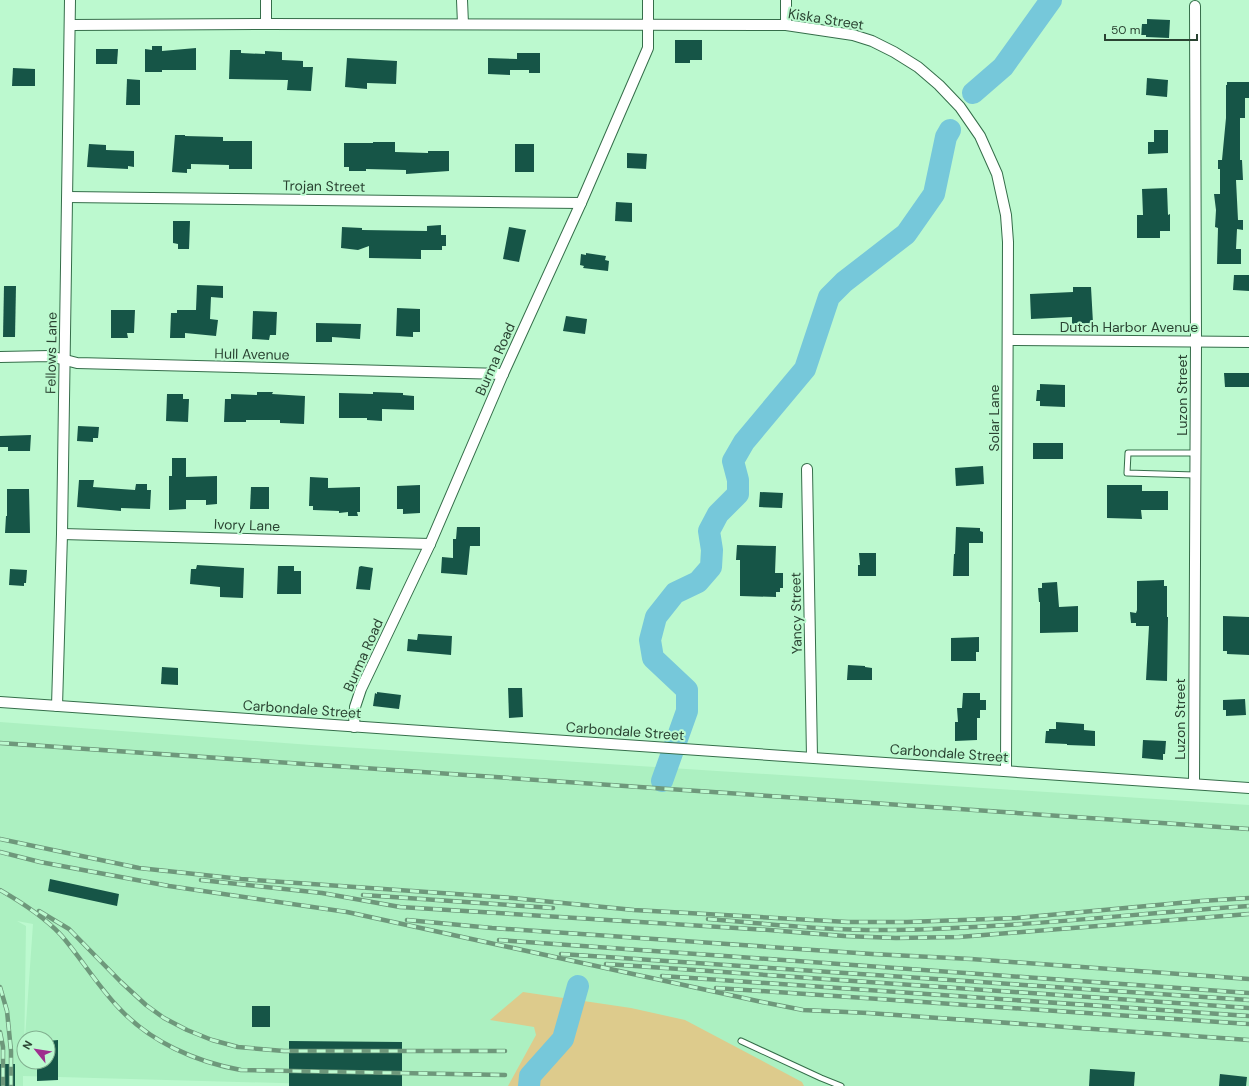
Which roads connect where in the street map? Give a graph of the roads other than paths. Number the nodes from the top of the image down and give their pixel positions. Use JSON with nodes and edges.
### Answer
{"nodes":[{"id":1,"x":70,"y":0,"type":"edge"},
{"id":2,"x":266,"y":0,"type":"edge"},
{"id":3,"x":462,"y":0,"type":"edge"},
{"id":4,"x":648,"y":0,"type":"edge"},
{"id":5,"x":786,"y":0,"type":"edge"},
{"id":6,"x":1195,"y":6,"type":"dead end"},
{"id":7,"x":266,"y":24,"type":"junction"},
{"id":8,"x":462,"y":24,"type":"junction"},
{"id":9,"x":70,"y":25,"type":"junction"},
{"id":10,"x":649,"y":26,"type":"junction"},
{"id":11,"x":786,"y":26,"type":"junction"},
{"id":12,"x":939,"y":85,"type":"joint"},
{"id":13,"x":68,"y":197,"type":"junction"},
{"id":14,"x":581,"y":203,"type":"junction"},
{"id":15,"x":1008,"y":340,"type":"junction"},
{"id":16,"x":1196,"y":342,"type":"junction"},
{"id":17,"x":1249,"y":342,"type":"edge"},
{"id":18,"x":0,"y":357,"type":"edge"},
{"id":19,"x":65,"y":360,"type":"junction"},
{"id":20,"x":503,"y":374,"type":"junction"},
{"id":21,"x":1195,"y":453,"type":"junction"},
{"id":22,"x":807,"y":469,"type":"dead end"},
{"id":23,"x":1195,"y":475,"type":"junction"},
{"id":24,"x":62,"y":534,"type":"junction"},
{"id":25,"x":430,"y":544,"type":"junction"},
{"id":26,"x":0,"y":702,"type":"edge"},
{"id":27,"x":57,"y":706,"type":"junction"},
{"id":28,"x":354,"y":727,"type":"junction"},
{"id":29,"x":812,"y":757,"type":"junction"},
{"id":30,"x":1006,"y":771,"type":"junction"},
{"id":31,"x":1194,"y":783,"type":"junction"},
{"id":32,"x":1249,"y":788,"type":"edge"},
{"id":33,"x":741,"y":1041,"type":"dead end"},
{"id":34,"x":841,"y":1086,"type":"edge"}],
"edges":[{"from":1,"to":9,"type":"street","name":"Fellows Lane"},
{"from":2,"to":7,"type":"street"},
{"from":3,"to":8,"type":"street"},
{"from":4,"to":10,"type":"street","name":"Burma Road"},
{"from":5,"to":11,"type":"street"},
{"from":6,"to":16,"type":"street","name":"Luzon Street"},
{"from":7,"to":8,"type":"street","name":"Kiska Street"},
{"from":7,"to":9,"type":"street","name":"Kiska Street"},
{"from":8,"to":10,"type":"street","name":"Kiska Street"},
{"from":9,"to":13,"type":"street","name":"Fellows Lane"},
{"from":10,"to":11,"type":"street","name":"Kiska Street"},
{"from":10,"to":14,"type":"street","name":"Burma Road"},
{"from":11,"to":12,"type":"street","name":"Kiska Street"},
{"from":12,"to":15,"type":"street","name":"Solar Lane"},
{"from":13,"to":14,"type":"street","name":"Trojan Street"},
{"from":13,"to":19,"type":"street","name":"Fellows Lane"},
{"from":14,"to":20,"type":"street","name":"Burma Road"},
{"from":15,"to":16,"type":"street","name":"Dutch Harbor Avenue"},
{"from":15,"to":30,"type":"street","name":"Solar Lane"},
{"from":16,"to":17,"type":"street","name":"Dutch Harbor Avenue"},
{"from":16,"to":21,"type":"street","name":"Luzon Street"},
{"from":18,"to":19,"type":"street","name":"Hull Avenue"},
{"from":19,"to":20,"type":"street","name":"Hull Avenue"},
{"from":19,"to":24,"type":"street","name":"Fellows Lane"},
{"from":20,"to":25,"type":"street","name":"Burma Road"},
{"from":21,"to":23,"type":"street","name":"Luzon Street"},
{"from":21,"to":23,"type":"lane"},
{"from":22,"to":29,"type":"street","name":"Yancy Street"},
{"from":23,"to":31,"type":"street","name":"Luzon Street"},
{"from":24,"to":25,"type":"street","name":"Ivory Lane"},
{"from":24,"to":27,"type":"street","name":"Fellows Lane"},
{"from":25,"to":28,"type":"street","name":"Burma Road"},
{"from":26,"to":27,"type":"street","name":"Carbondale Street"},
{"from":27,"to":28,"type":"street","name":"Carbondale Street"},
{"from":28,"to":29,"type":"street","name":"Carbondale Street"},
{"from":29,"to":30,"type":"street","name":"Carbondale Street"},
{"from":30,"to":31,"type":"street","name":"Carbondale Street"},
{"from":31,"to":32,"type":"street","name":"Carbondale Street"},
{"from":33,"to":34,"type":"lane"}]}
